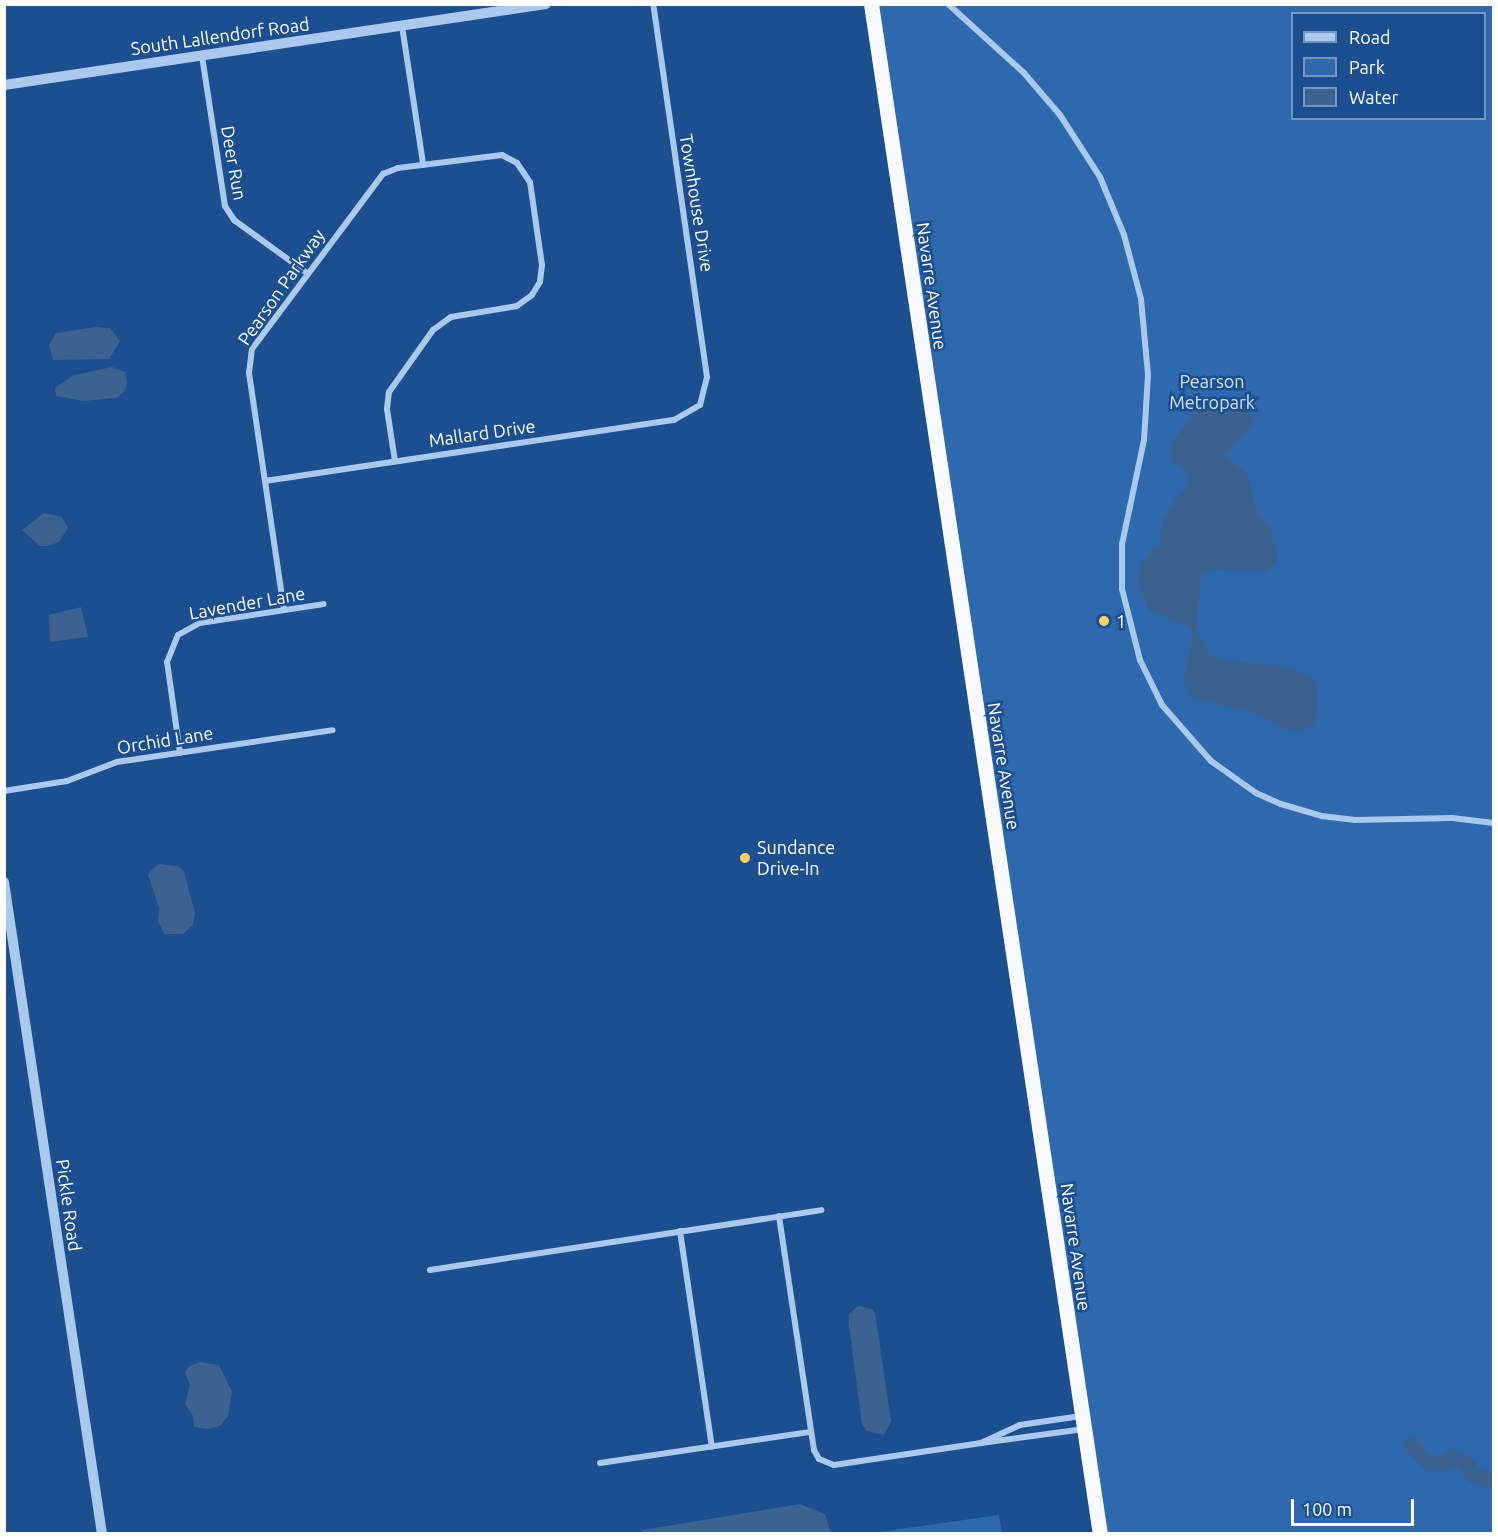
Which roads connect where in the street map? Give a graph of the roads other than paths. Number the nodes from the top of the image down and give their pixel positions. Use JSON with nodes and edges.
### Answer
{"nodes":[{"id":1,"x":546,"y":4,"type":"edge"},
{"id":2,"x":653,"y":4,"type":"edge"},
{"id":3,"x":871,"y":4,"type":"edge"},
{"id":4,"x":948,"y":4,"type":"edge"},
{"id":5,"x":402,"y":26,"type":"junction"},
{"id":6,"x":202,"y":56,"type":"junction"},
{"id":7,"x":4,"y":85,"type":"edge"},
{"id":8,"x":423,"y":164,"type":"junction"},
{"id":9,"x":307,"y":273,"type":"junction"},
{"id":10,"x":700,"y":405,"type":"joint"},
{"id":11,"x":395,"y":461,"type":"junction"},
{"id":12,"x":265,"y":481,"type":"junction"},
{"id":13,"x":324,"y":604,"type":"dead end"},
{"id":14,"x":284,"y":610,"type":"junction"},
{"id":15,"x":333,"y":730,"type":"dead end"},
{"id":16,"x":180,"y":753,"type":"junction"},
{"id":17,"x":4,"y":791,"type":"edge"},
{"id":18,"x":1494,"y":823,"type":"edge"},
{"id":19,"x":4,"y":882,"type":"edge"},
{"id":20,"x":821,"y":1210,"type":"dead end"},
{"id":21,"x":779,"y":1216,"type":"junction"},
{"id":22,"x":680,"y":1231,"type":"junction"},
{"id":23,"x":430,"y":1270,"type":"dead end"},
{"id":24,"x":1083,"y":1422,"type":"junction"},
{"id":25,"x":811,"y":1432,"type":"junction"},
{"id":26,"x":981,"y":1443,"type":"junction"},
{"id":27,"x":712,"y":1447,"type":"junction"},
{"id":28,"x":600,"y":1463,"type":"dead end"},
{"id":29,"x":102,"y":1533,"type":"edge"},
{"id":30,"x":1100,"y":1533,"type":"edge"}],
"edges":[{"from":1,"to":5,"type":"street","name":"South Lallendorf Road"},
{"from":2,"to":10,"type":"street","name":"Townhouse Drive"},
{"from":3,"to":24,"type":"highway","name":"Navarre Avenue"},
{"from":4,"to":18,"type":"street"},
{"from":5,"to":6,"type":"street","name":"South Lallendorf Road"},
{"from":5,"to":8,"type":"street"},
{"from":6,"to":7,"type":"street","name":"South Lallendorf Road"},
{"from":6,"to":9,"type":"street","name":"Deer Run"},
{"from":8,"to":9,"type":"street","name":"Pearson Parkway"},
{"from":8,"to":11,"type":"street","name":"Pearson Parkway"},
{"from":9,"to":12,"type":"street","name":"Pearson Parkway"},
{"from":10,"to":11,"type":"street","name":"Mallard Drive"},
{"from":11,"to":12,"type":"street","name":"Mallard Drive"},
{"from":12,"to":14,"type":"street","name":"Pearson Parkway"},
{"from":13,"to":14,"type":"street","name":"Lavender Lane"},
{"from":14,"to":16,"type":"street","name":"Lavender Lane"},
{"from":15,"to":16,"type":"street","name":"Orchid Lane"},
{"from":16,"to":17,"type":"street","name":"Orchid Lane"},
{"from":19,"to":29,"type":"street","name":"Pickle Road"},
{"from":20,"to":21,"type":"street"},
{"from":21,"to":22,"type":"street"},
{"from":21,"to":25,"type":"street"},
{"from":22,"to":23,"type":"street"},
{"from":22,"to":27,"type":"street"},
{"from":24,"to":26,"type":"street"},
{"from":24,"to":26,"type":"street"},
{"from":24,"to":30,"type":"highway","name":"Navarre Avenue"},
{"from":25,"to":26,"type":"street"},
{"from":25,"to":27,"type":"street"},
{"from":27,"to":28,"type":"street"}]}
